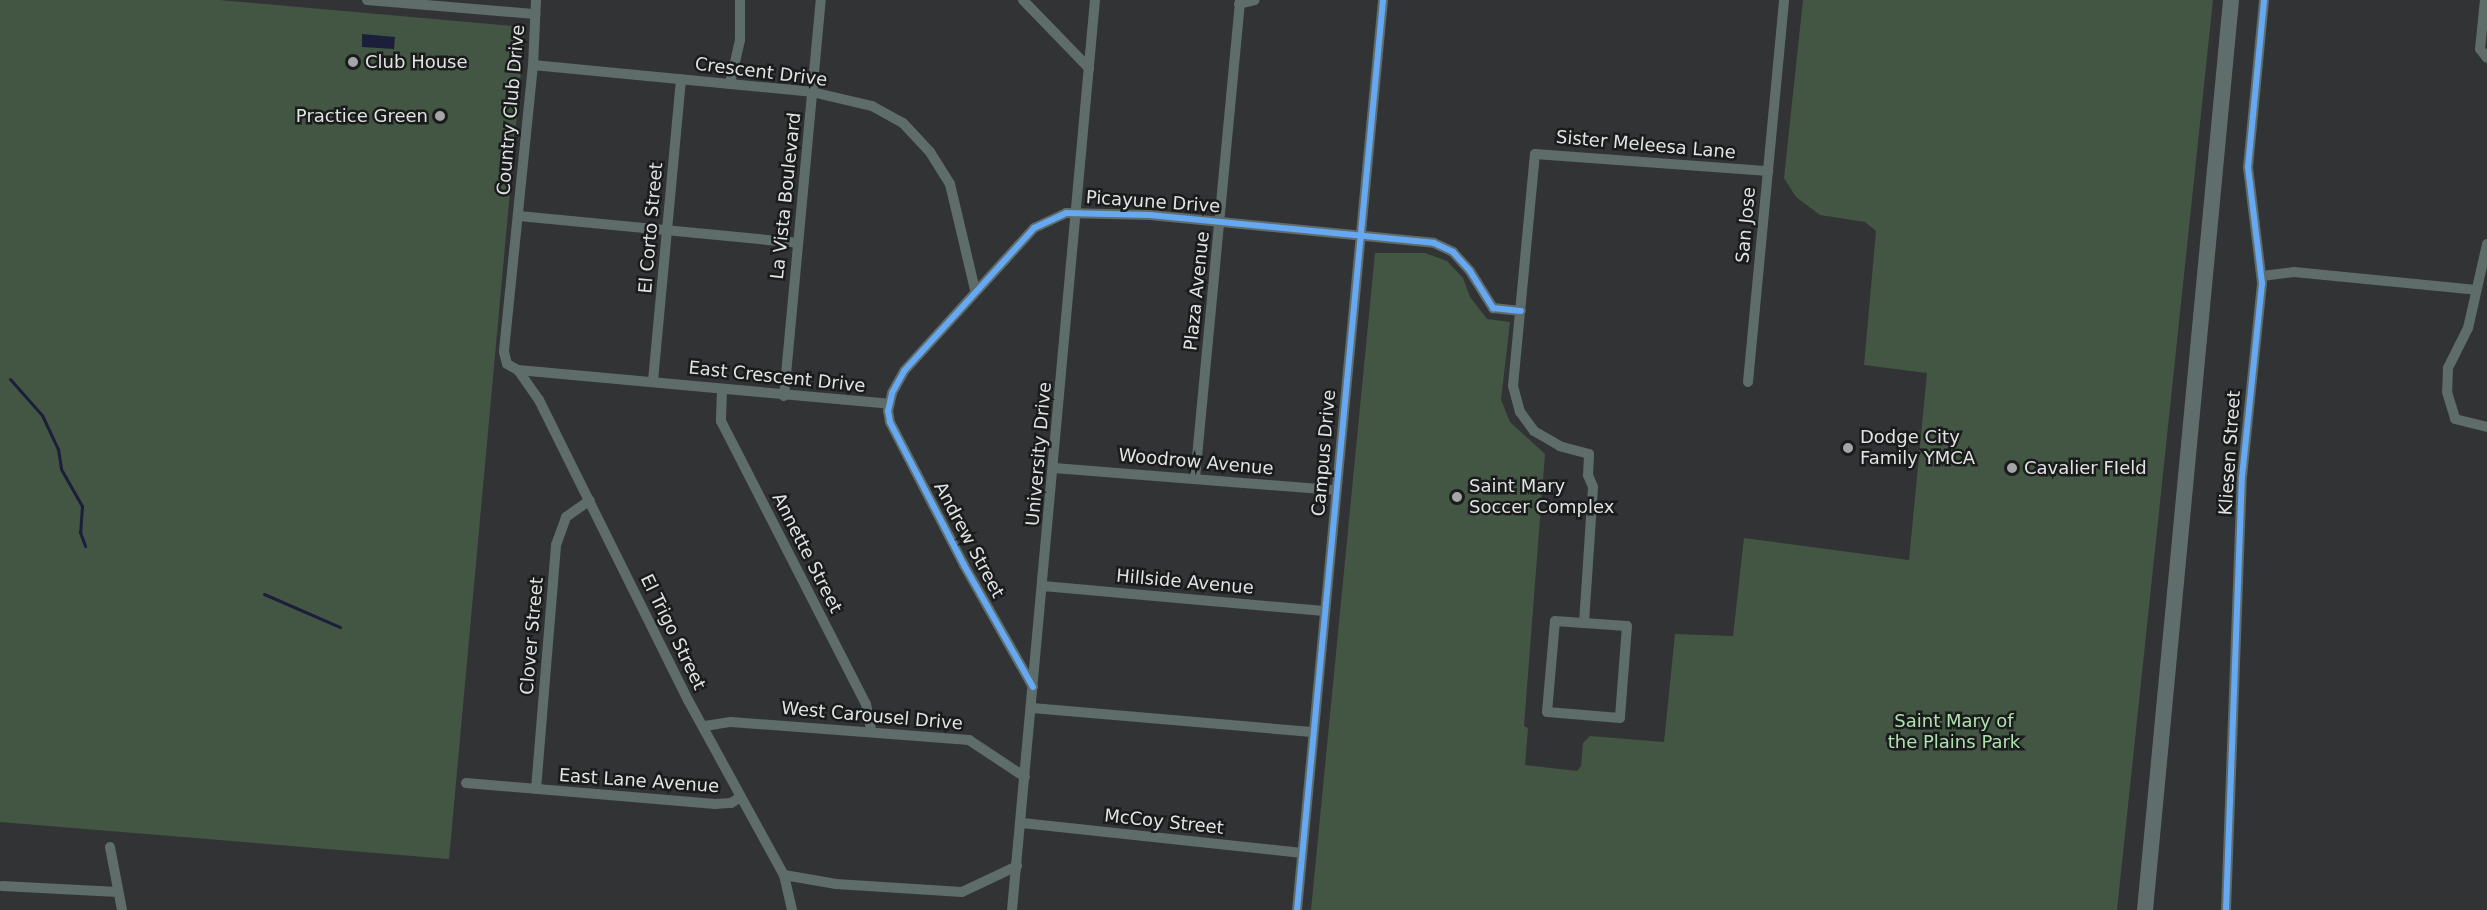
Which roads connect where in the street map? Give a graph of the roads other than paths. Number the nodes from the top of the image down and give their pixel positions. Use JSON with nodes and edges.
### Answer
{"nodes":[{"id":1,"x":367,"y":0,"type":"edge"},
{"id":2,"x":536,"y":0,"type":"edge"},
{"id":3,"x":740,"y":0,"type":"edge"},
{"id":4,"x":821,"y":0,"type":"edge"},
{"id":5,"x":1023,"y":0,"type":"edge"},
{"id":6,"x":1095,"y":0,"type":"edge"},
{"id":7,"x":1255,"y":0,"type":"edge"},
{"id":8,"x":1784,"y":0,"type":"edge"},
{"id":9,"x":2231,"y":0,"type":"edge"},
{"id":10,"x":2264,"y":0,"type":"edge"},
{"id":11,"x":2485,"y":0,"type":"edge"},
{"id":12,"x":1379,"y":1,"type":"edge"},
{"id":13,"x":1240,"y":2,"type":"edge"},
{"id":14,"x":535,"y":14,"type":"junction"},
{"id":15,"x":2487,"y":58,"type":"edge"},
{"id":16,"x":533,"y":66,"type":"junction"},
{"id":17,"x":1089,"y":68,"type":"junction"},
{"id":18,"x":681,"y":79,"type":"junction"},
{"id":19,"x":730,"y":84,"type":"junction"},
{"id":20,"x":812,"y":92,"type":"junction"},
{"id":21,"x":1768,"y":171,"type":"junction"},
{"id":22,"x":1078,"y":212,"type":"junction"},
{"id":23,"x":519,"y":216,"type":"junction"},
{"id":24,"x":1220,"y":222,"type":"junction"},
{"id":25,"x":668,"y":230,"type":"junction"},
{"id":26,"x":1359,"y":234,"type":"junction"},
{"id":27,"x":798,"y":243,"type":"junction"},
{"id":28,"x":2487,"y":244,"type":"edge"},
{"id":29,"x":2262,"y":276,"type":"junction"},
{"id":30,"x":975,"y":290,"type":"junction"},
{"id":31,"x":2476,"y":290,"type":"junction"},
{"id":32,"x":1521,"y":311,"type":"junction"},
{"id":33,"x":518,"y":370,"type":"junction"},
{"id":34,"x":653,"y":381,"type":"junction"},
{"id":35,"x":1748,"y":382,"type":"dead end"},
{"id":36,"x":722,"y":390,"type":"junction"},
{"id":37,"x":784,"y":396,"type":"junction"},
{"id":38,"x":890,"y":404,"type":"junction"},
{"id":39,"x":2487,"y":427,"type":"edge"},
{"id":40,"x":1054,"y":468,"type":"junction"},
{"id":41,"x":1195,"y":478,"type":"junction"},
{"id":42,"x":1335,"y":490,"type":"junction"},
{"id":43,"x":590,"y":500,"type":"junction"},
{"id":44,"x":1043,"y":586,"type":"junction"},
{"id":45,"x":1324,"y":611,"type":"junction"},
{"id":46,"x":1584,"y":623,"type":"junction"},
{"id":47,"x":1033,"y":687,"type":"junction"},
{"id":48,"x":1032,"y":708,"type":"junction"},
{"id":49,"x":705,"y":726,"type":"junction"},
{"id":50,"x":871,"y":730,"type":"junction"},
{"id":51,"x":1312,"y":732,"type":"junction"},
{"id":52,"x":1025,"y":777,"type":"junction"},
{"id":53,"x":466,"y":783,"type":"dead end"},
{"id":54,"x":536,"y":789,"type":"junction"},
{"id":55,"x":739,"y":798,"type":"junction"},
{"id":56,"x":1022,"y":824,"type":"junction"},
{"id":57,"x":110,"y":847,"type":"dead end"},
{"id":58,"x":1302,"y":853,"type":"junction"},
{"id":59,"x":1017,"y":866,"type":"junction"},
{"id":60,"x":784,"y":875,"type":"junction"},
{"id":61,"x":2,"y":886,"type":"dead end"},
{"id":62,"x":118,"y":892,"type":"junction"},
{"id":63,"x":122,"y":910,"type":"edge"},
{"id":64,"x":792,"y":910,"type":"edge"},
{"id":65,"x":1012,"y":910,"type":"edge"},
{"id":66,"x":1297,"y":910,"type":"edge"},
{"id":67,"x":2145,"y":910,"type":"edge"},
{"id":68,"x":2226,"y":910,"type":"edge"}],
"edges":[{"from":1,"to":14,"type":"street","name":"Country Club Drive"},
{"from":2,"to":14,"type":"street"},
{"from":3,"to":19,"type":"street"},
{"from":4,"to":20,"type":"street","name":"La Vista Boulevard"},
{"from":5,"to":17,"type":"street"},
{"from":6,"to":17,"type":"street","name":"University Drive"},
{"from":7,"to":13,"type":"street"},
{"from":8,"to":21,"type":"street","name":"San Jose"},
{"from":9,"to":67,"type":"highway"},
{"from":10,"to":29,"type":"street","name":"Kliesen Street"},
{"from":11,"to":15,"type":"street"},
{"from":12,"to":26,"type":"street","name":"Campus Drive"},
{"from":13,"to":24,"type":"street","name":"Plaza Avenue"},
{"from":14,"to":16,"type":"street","name":"Country Club Drive"},
{"from":16,"to":18,"type":"street","name":"Crescent Drive"},
{"from":16,"to":23,"type":"street","name":"Country Club Drive"},
{"from":17,"to":22,"type":"street","name":"University Drive"},
{"from":18,"to":19,"type":"street","name":"Crescent Drive"},
{"from":18,"to":25,"type":"street","name":"El Corto Street"},
{"from":19,"to":20,"type":"street","name":"Crescent Drive"},
{"from":20,"to":27,"type":"street","name":"La Vista Boulevard"},
{"from":20,"to":30,"type":"street","name":"Crescent Drive"},
{"from":21,"to":32,"type":"street","name":"Sister Meleesa Lane"},
{"from":21,"to":35,"type":"street","name":"San Jose"},
{"from":22,"to":24,"type":"street","name":"Picayune Drive"},
{"from":22,"to":30,"type":"street","name":"Picayune Drive"},
{"from":22,"to":40,"type":"street","name":"University Drive"},
{"from":23,"to":25,"type":"street"},
{"from":23,"to":33,"type":"street","name":"Country Club Drive"},
{"from":24,"to":26,"type":"street","name":"Picayune Drive"},
{"from":24,"to":41,"type":"street","name":"Plaza Avenue"},
{"from":25,"to":27,"type":"street"},
{"from":25,"to":34,"type":"street","name":"El Corto Street"},
{"from":26,"to":32,"type":"street"},
{"from":26,"to":42,"type":"street","name":"Campus Drive"},
{"from":27,"to":37,"type":"street","name":"La Vista Boulevard"},
{"from":28,"to":31,"type":"street"},
{"from":29,"to":31,"type":"street"},
{"from":29,"to":68,"type":"street","name":"Kliesen Street"},
{"from":30,"to":38,"type":"street","name":"East Crescent Drive"},
{"from":31,"to":39,"type":"street"},
{"from":32,"to":46,"type":"street","name":"Sister Meleesa Lane"},
{"from":33,"to":34,"type":"street","name":"East Crescent Drive"},
{"from":33,"to":43,"type":"street","name":"El Trigo Street"},
{"from":34,"to":36,"type":"street","name":"East Crescent Drive"},
{"from":36,"to":37,"type":"street","name":"East Crescent Drive"},
{"from":36,"to":50,"type":"street","name":"Annette Street"},
{"from":37,"to":38,"type":"street","name":"East Crescent Drive"},
{"from":38,"to":47,"type":"street","name":"Andrew Street"},
{"from":40,"to":41,"type":"street","name":"Woodrow Avenue"},
{"from":40,"to":44,"type":"street","name":"University Drive"},
{"from":41,"to":42,"type":"street","name":"Woodrow Avenue"},
{"from":42,"to":45,"type":"street","name":"Campus Drive"},
{"from":43,"to":49,"type":"street","name":"El Trigo Street"},
{"from":43,"to":54,"type":"street","name":"Clover Street"},
{"from":44,"to":45,"type":"street","name":"Hillside Avenue"},
{"from":44,"to":47,"type":"street","name":"University Drive"},
{"from":45,"to":51,"type":"street","name":"Campus Drive"},
{"from":46,"to":46,"type":"street"},
{"from":47,"to":48,"type":"street","name":"University Drive"},
{"from":48,"to":51,"type":"street"},
{"from":48,"to":52,"type":"street","name":"University Drive"},
{"from":49,"to":50,"type":"street","name":"West Carousel Drive"},
{"from":49,"to":55,"type":"street","name":"El Trigo Street"},
{"from":50,"to":52,"type":"street","name":"West Carousel Drive"},
{"from":51,"to":58,"type":"street","name":"Campus Drive"},
{"from":52,"to":56,"type":"street","name":"University Drive"},
{"from":53,"to":54,"type":"street","name":"East Lane Avenue"},
{"from":54,"to":55,"type":"street","name":"East Lane Avenue"},
{"from":55,"to":60,"type":"street","name":"El Trigo Street"},
{"from":56,"to":58,"type":"street","name":"McCoy Street"},
{"from":56,"to":59,"type":"street","name":"University Drive"},
{"from":57,"to":62,"type":"street"},
{"from":58,"to":66,"type":"street","name":"Campus Drive"},
{"from":59,"to":60,"type":"street"},
{"from":59,"to":65,"type":"street","name":"University Drive"},
{"from":60,"to":64,"type":"street","name":"El Trigo Street"},
{"from":61,"to":62,"type":"street"},
{"from":62,"to":63,"type":"street"}]}
